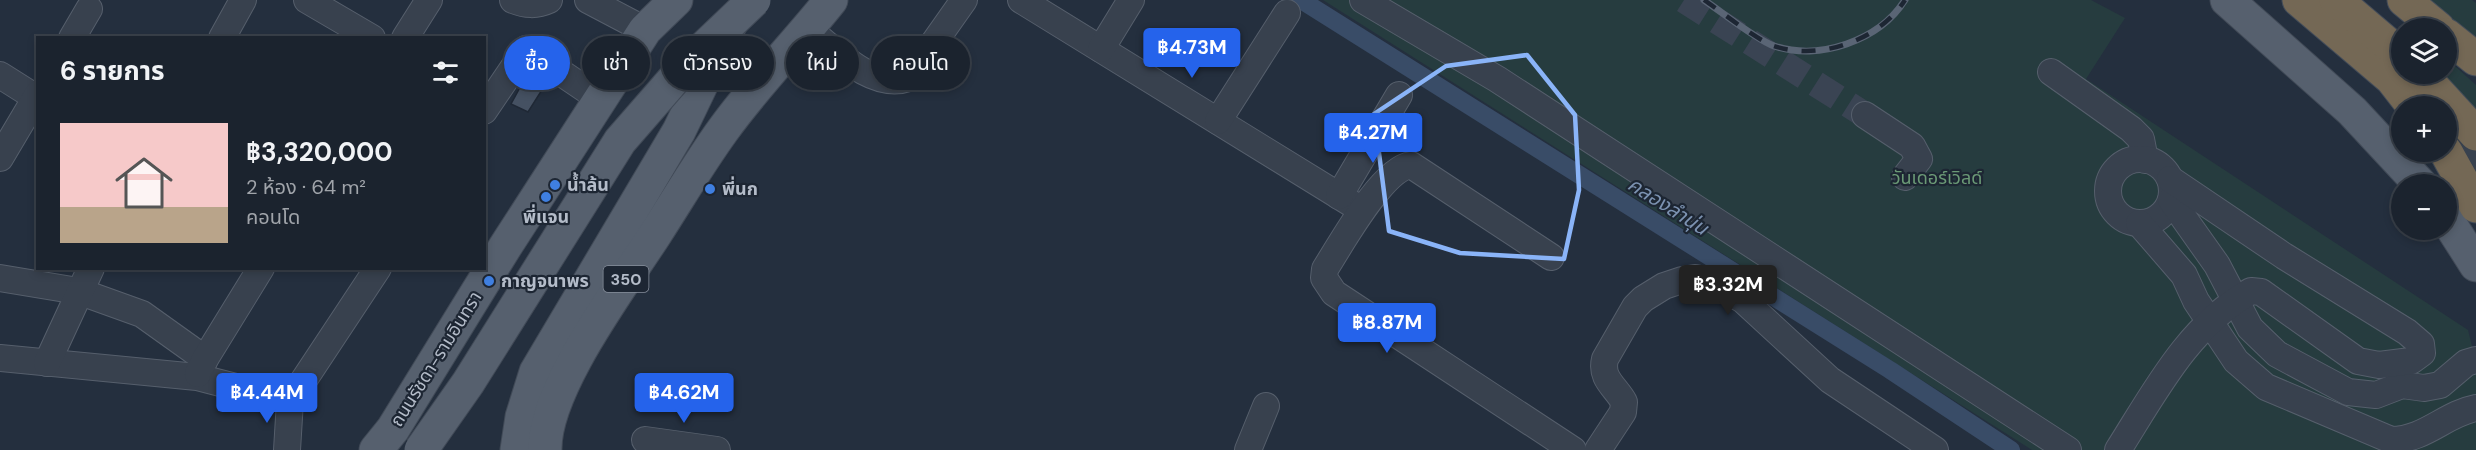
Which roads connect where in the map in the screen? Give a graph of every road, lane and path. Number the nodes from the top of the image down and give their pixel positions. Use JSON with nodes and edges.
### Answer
{"nodes":[{"id":1,"x":243,"y":0,"type":"edge"},
{"id":2,"x":307,"y":0,"type":"edge"},
{"id":3,"x":429,"y":0,"type":"edge"},
{"id":4,"x":513,"y":0,"type":"edge"},
{"id":5,"x":549,"y":0,"type":"edge"},
{"id":6,"x":588,"y":0,"type":"edge"},
{"id":7,"x":667,"y":0,"type":"edge"},
{"id":8,"x":676,"y":0,"type":"edge"},
{"id":9,"x":742,"y":0,"type":"edge"},
{"id":10,"x":753,"y":0,"type":"edge"},
{"id":11,"x":964,"y":0,"type":"edge"},
{"id":12,"x":1022,"y":0,"type":"edge"},
{"id":13,"x":1131,"y":0,"type":"edge"},
{"id":14,"x":1363,"y":0,"type":"edge"},
{"id":15,"x":2227,"y":0,"type":"edge"},
{"id":16,"x":2299,"y":0,"type":"edge"},
{"id":17,"x":2336,"y":0,"type":"edge"},
{"id":18,"x":2404,"y":0,"type":"edge"},
{"id":19,"x":824,"y":8,"type":"edge"},
{"id":20,"x":89,"y":9,"type":"dead end"},
{"id":21,"x":1287,"y":13,"type":"dead end"},
{"id":22,"x":2426,"y":18,"type":"edge"},
{"id":23,"x":645,"y":30,"type":"junction"},
{"id":24,"x":73,"y":36,"type":"edge"},
{"id":25,"x":223,"y":36,"type":"edge"},
{"id":26,"x":369,"y":36,"type":"edge"},
{"id":27,"x":406,"y":36,"type":"edge"},
{"id":28,"x":2457,"y":44,"type":"edge"},
{"id":29,"x":1101,"y":49,"type":"junction"},
{"id":30,"x":2391,"y":55,"type":"edge"},
{"id":31,"x":2476,"y":59,"type":"edge"},
{"id":32,"x":2391,"y":60,"type":"edge"},
{"id":33,"x":2051,"y":72,"type":"dead end"},
{"id":34,"x":0,"y":75,"type":"edge"},
{"id":35,"x":2421,"y":84,"type":"edge"},
{"id":36,"x":1399,"y":95,"type":"dead end"},
{"id":37,"x":36,"y":96,"type":"edge"},
{"id":38,"x":36,"y":99,"type":"edge"},
{"id":39,"x":600,"y":99,"type":"junction"},
{"id":40,"x":486,"y":108,"type":"edge"},
{"id":41,"x":1865,"y":115,"type":"tunnel mouth"},
{"id":42,"x":1218,"y":122,"type":"junction"},
{"id":43,"x":2476,"y":134,"type":"edge"},
{"id":44,"x":2457,"y":146,"type":"edge"},
{"id":45,"x":0,"y":158,"type":"edge"},
{"id":46,"x":2145,"y":160,"type":"junction"},
{"id":47,"x":2452,"y":162,"type":"edge"},
{"id":48,"x":2476,"y":173,"type":"edge"},
{"id":49,"x":2411,"y":174,"type":"edge"},
{"id":50,"x":1905,"y":177,"type":"dead end"},
{"id":51,"x":2170,"y":189,"type":"junction"},
{"id":52,"x":1339,"y":196,"type":"junction"},
{"id":53,"x":2476,"y":206,"type":"edge"},
{"id":54,"x":1362,"y":210,"type":"junction"},
{"id":55,"x":2139,"y":224,"type":"junction"},
{"id":56,"x":2457,"y":235,"type":"edge"},
{"id":57,"x":1551,"y":257,"type":"dead end"},
{"id":58,"x":2476,"y":265,"type":"edge"},
{"id":59,"x":90,"y":270,"type":"edge"},
{"id":60,"x":260,"y":270,"type":"edge"},
{"id":61,"x":377,"y":270,"type":"edge"},
{"id":62,"x":0,"y":278,"type":"edge"},
{"id":63,"x":78,"y":291,"type":"junction"},
{"id":64,"x":2235,"y":300,"type":"junction"},
{"id":65,"x":2209,"y":321,"type":"junction"},
{"id":66,"x":0,"y":358,"type":"edge"},
{"id":67,"x":2476,"y":360,"type":"edge"},
{"id":68,"x":47,"y":363,"type":"junction"},
{"id":69,"x":201,"y":368,"type":"junction"},
{"id":70,"x":432,"y":368,"type":"junction"},
{"id":71,"x":2376,"y":395,"type":"junction"},
{"id":72,"x":290,"y":401,"type":"junction"},
{"id":73,"x":1266,"y":406,"type":"dead end"},
{"id":74,"x":2476,"y":408,"type":"edge"},
{"id":75,"x":2391,"y":440,"type":"junction"},
{"id":76,"x":645,"y":441,"type":"dead end"},
{"id":77,"x":535,"y":447,"type":"edge"},
{"id":78,"x":287,"y":450,"type":"edge"},
{"id":79,"x":376,"y":450,"type":"edge"},
{"id":80,"x":421,"y":450,"type":"edge"},
{"id":81,"x":438,"y":450,"type":"edge"},
{"id":82,"x":717,"y":450,"type":"edge"},
{"id":83,"x":1248,"y":450,"type":"edge"},
{"id":84,"x":1573,"y":450,"type":"edge"},
{"id":85,"x":1598,"y":450,"type":"edge"},
{"id":86,"x":1935,"y":450,"type":"edge"},
{"id":87,"x":2068,"y":450,"type":"edge"},
{"id":88,"x":2118,"y":450,"type":"edge"}],
"edges":[{"from":1,"to":25,"type":"street"},
{"from":2,"to":26,"type":"street"},
{"from":3,"to":27,"type":"street"},
{"from":4,"to":5,"type":"street"},
{"from":6,"to":23,"type":"street"},
{"from":7,"to":23,"type":"main road"},
{"from":8,"to":23,"type":"main road","name":"ถนนรัชดา-รามอินทรา"},
{"from":9,"to":77,"type":"main road","number":"350"},
{"from":10,"to":80,"type":"main road","name":"ถนนรัชดา-รามอินทรา","bridge":true},
{"from":11,"to":19,"type":"street"},
{"from":12,"to":29,"type":"street"},
{"from":13,"to":29,"type":"street"},
{"from":14,"to":87,"type":"street"},
{"from":15,"to":49,"type":"main road"},
{"from":16,"to":32,"type":"highway"},
{"from":17,"to":30,"type":"highway"},
{"from":18,"to":22,"type":"highway"},
{"from":19,"to":77,"type":"main road","number":"350"},
{"from":20,"to":24,"type":"street"},
{"from":21,"to":42,"type":"street"},
{"from":23,"to":39,"type":"main road","name":"ถนนรัชดา-รามอินทรา"},
{"from":28,"to":31,"type":"highway"},
{"from":29,"to":42,"type":"street"},
{"from":33,"to":46,"type":"street"},
{"from":34,"to":37,"type":"street"},
{"from":35,"to":43,"type":"highway"},
{"from":36,"to":52,"type":"street"},
{"from":38,"to":45,"type":"street"},
{"from":39,"to":40,"type":"street"},
{"from":39,"to":70,"type":"main road","name":"ถนนรัชดา-รามอินทรา"},
{"from":41,"to":50,"type":"street"},
{"from":42,"to":52,"type":"street"},
{"from":44,"to":48,"type":"street"},
{"from":46,"to":51,"type":"street"},
{"from":46,"to":55,"type":"street"},
{"from":47,"to":53,"type":"highway"},
{"from":51,"to":55,"type":"street"},
{"from":51,"to":64,"type":"street"},
{"from":51,"to":64,"type":"street"},
{"from":52,"to":54,"type":"street"},
{"from":54,"to":57,"type":"street"},
{"from":54,"to":84,"type":"street"},
{"from":55,"to":65,"type":"street"},
{"from":56,"to":58,"type":"main road"},
{"from":59,"to":63,"type":"street"},
{"from":60,"to":69,"type":"street"},
{"from":61,"to":72,"type":"street"},
{"from":62,"to":63,"type":"street"},
{"from":63,"to":68,"type":"street"},
{"from":63,"to":69,"type":"street"},
{"from":64,"to":65,"type":"street"},
{"from":64,"to":71,"type":"street"},
{"from":65,"to":75,"type":"street"},
{"from":65,"to":88,"type":"street"},
{"from":66,"to":68,"type":"street"},
{"from":67,"to":71,"type":"street"},
{"from":68,"to":69,"type":"street"},
{"from":69,"to":72,"type":"street"},
{"from":70,"to":79,"type":"main road","name":"ถนนรัชดา-รามอินทรา"},
{"from":70,"to":81,"type":"main road"},
{"from":71,"to":75,"type":"street"},
{"from":72,"to":78,"type":"street"},
{"from":73,"to":83,"type":"street"},
{"from":74,"to":75,"type":"street"},
{"from":76,"to":82,"type":"street"},
{"from":85,"to":86,"type":"street"}]}
